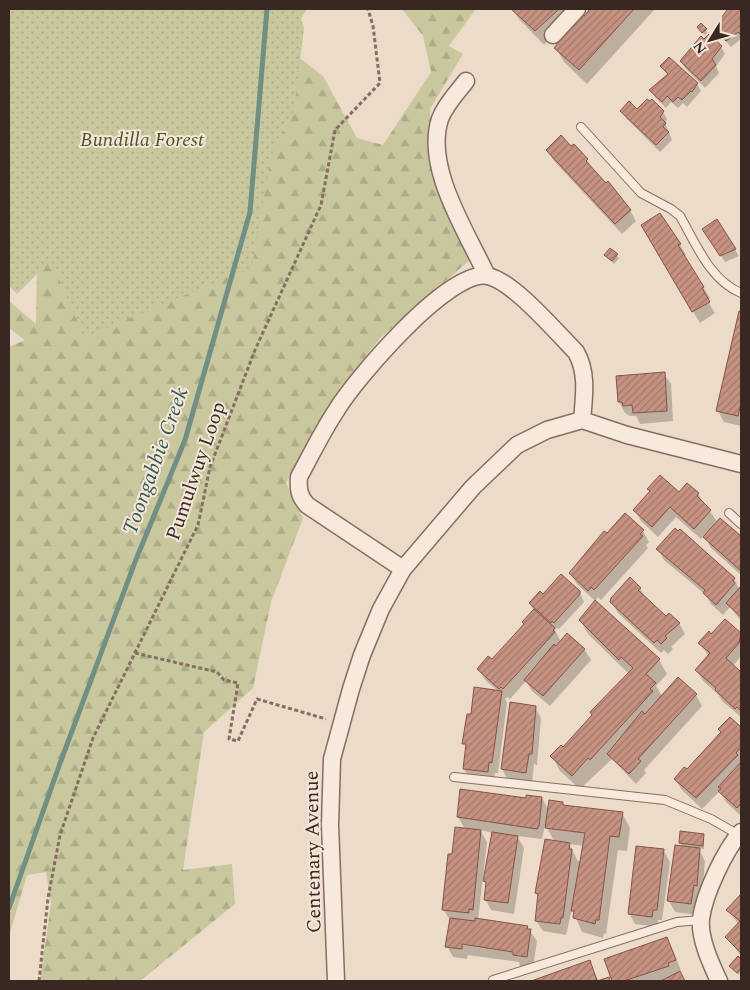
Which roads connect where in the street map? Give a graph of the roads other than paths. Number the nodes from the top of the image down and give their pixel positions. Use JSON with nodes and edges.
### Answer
{"nodes":[{"id":1,"x":577,"y":9,"type":"edge"},
{"id":2,"x":553,"y":35,"type":"dead end"},
{"id":3,"x":466,"y":81,"type":"dead end"},
{"id":4,"x":581,"y":127,"type":"dead end"},
{"id":5,"x":488,"y":276,"type":"junction"},
{"id":6,"x":741,"y":292,"type":"edge"},
{"id":7,"x":582,"y":420,"type":"junction"},
{"id":8,"x":741,"y":464,"type":"edge"},
{"id":9,"x":728,"y":513,"type":"dead end"},
{"id":10,"x":741,"y":524,"type":"edge"},
{"id":11,"x":403,"y":569,"type":"junction"},
{"id":12,"x":454,"y":777,"type":"dead end"},
{"id":13,"x":740,"y":834,"type":"edge"},
{"id":14,"x":701,"y":920,"type":"junction"},
{"id":15,"x":493,"y":980,"type":"dead end"},
{"id":16,"x":336,"y":981,"type":"edge"},
{"id":17,"x":718,"y":981,"type":"edge"}],
"edges":[{"from":1,"to":2,"type":"street"},
{"from":3,"to":5,"type":"street"},
{"from":4,"to":6,"type":"lane"},
{"from":5,"to":7,"type":"street"},
{"from":5,"to":11,"type":"street"},
{"from":7,"to":8,"type":"street"},
{"from":7,"to":11,"type":"street","name":"Centenary Avenue"},
{"from":9,"to":10,"type":"lane"},
{"from":11,"to":16,"type":"street","name":"Centenary Avenue"},
{"from":12,"to":13,"type":"lane"},
{"from":13,"to":14,"type":"street"},
{"from":14,"to":15,"type":"lane"},
{"from":14,"to":17,"type":"street"}]}
